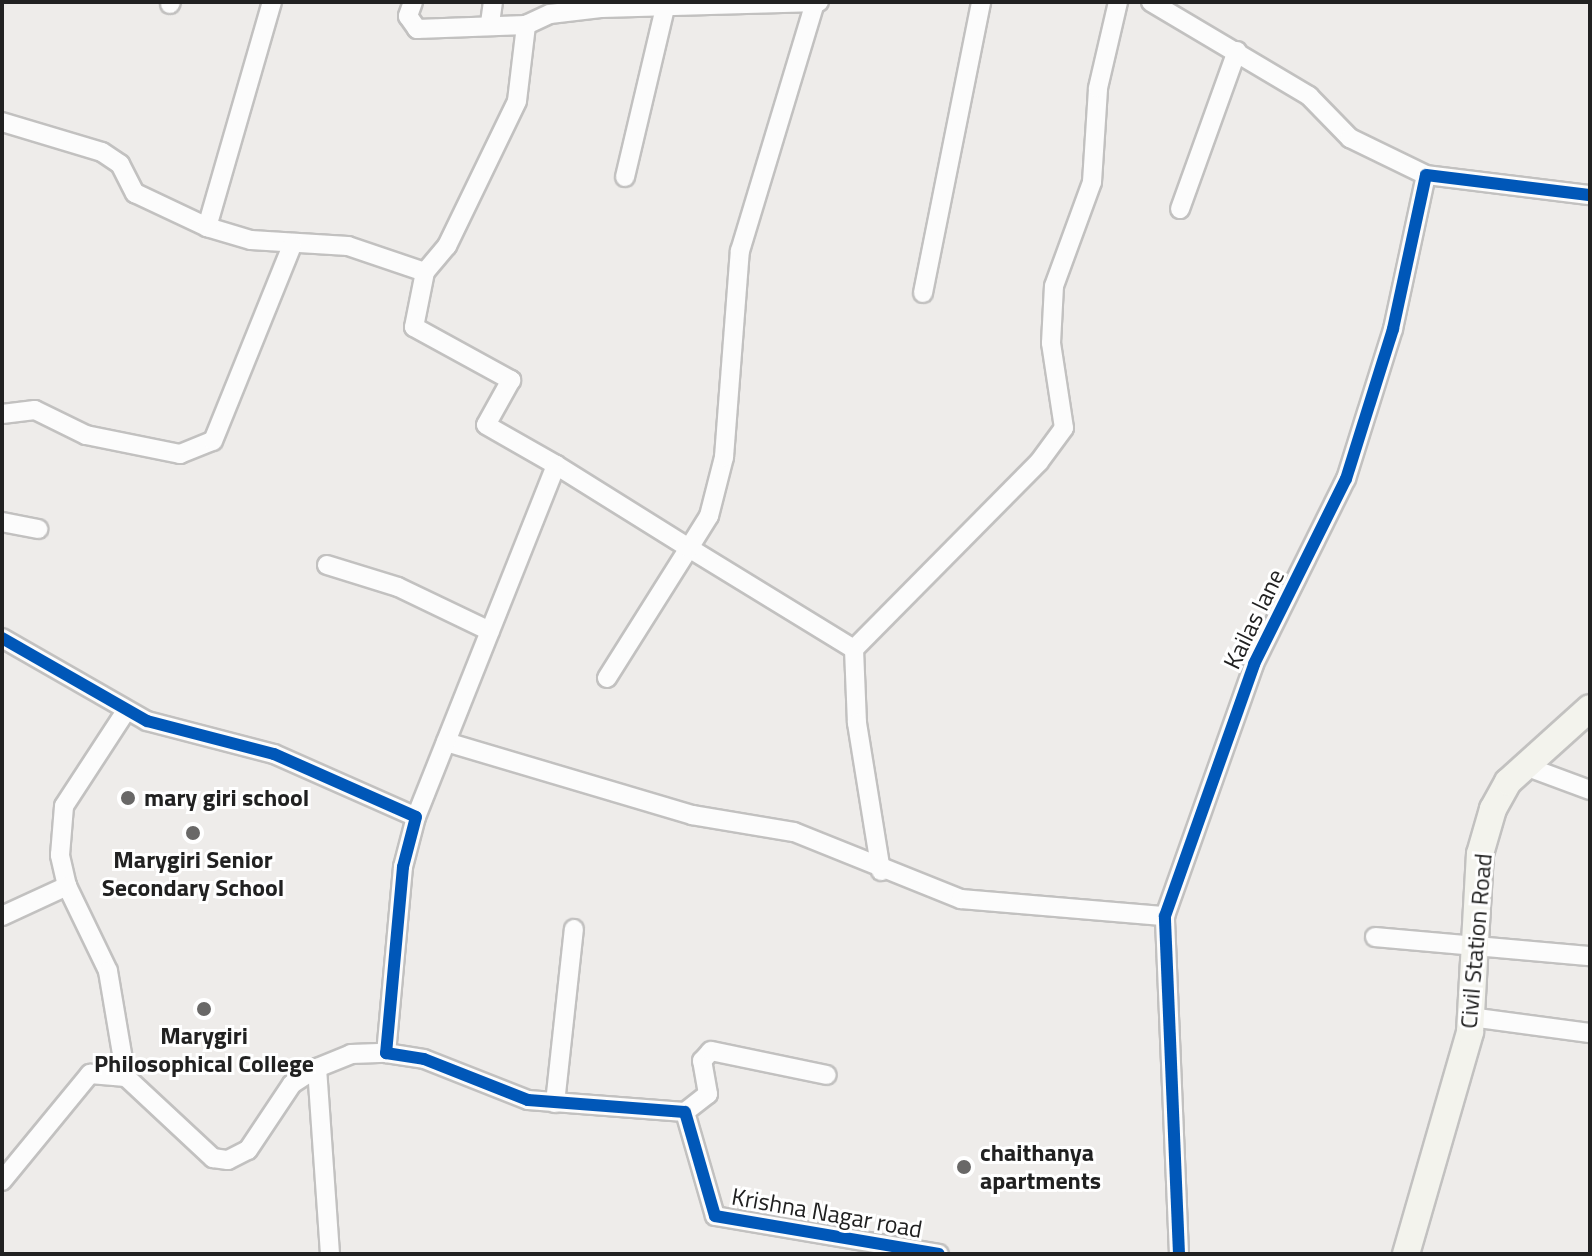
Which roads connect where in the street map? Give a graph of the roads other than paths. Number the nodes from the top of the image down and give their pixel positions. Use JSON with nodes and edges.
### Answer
{"nodes":[{"id":1,"x":272,"y":2,"type":"edge"},
{"id":2,"x":413,"y":2,"type":"edge"},
{"id":3,"x":493,"y":2,"type":"edge"},
{"id":4,"x":817,"y":2,"type":"edge"},
{"id":5,"x":981,"y":2,"type":"edge"},
{"id":6,"x":1118,"y":2,"type":"edge"},
{"id":7,"x":1151,"y":2,"type":"edge"},
{"id":8,"x":686,"y":5,"type":"edge"},
{"id":9,"x":665,"y":8,"type":"junction"},
{"id":10,"x":490,"y":23,"type":"junction"},
{"id":11,"x":526,"y":25,"type":"junction"},
{"id":12,"x":1237,"y":51,"type":"junction"},
{"id":13,"x":2,"y":122,"type":"edge"},
{"id":14,"x":1426,"y":175,"type":"junction"},
{"id":15,"x":625,"y":177,"type":"dead end"},
{"id":16,"x":1590,"y":195,"type":"edge"},
{"id":17,"x":1180,"y":209,"type":"dead end"},
{"id":18,"x":207,"y":227,"type":"junction"},
{"id":19,"x":292,"y":245,"type":"junction"},
{"id":20,"x":425,"y":272,"type":"junction"},
{"id":21,"x":923,"y":293,"type":"dead end"},
{"id":22,"x":2,"y":414,"type":"edge"},
{"id":23,"x":556,"y":465,"type":"junction"},
{"id":24,"x":2,"y":522,"type":"edge"},
{"id":25,"x":38,"y":529,"type":"dead end"},
{"id":26,"x":689,"y":548,"type":"junction"},
{"id":27,"x":327,"y":565,"type":"dead end"},
{"id":28,"x":490,"y":631,"type":"junction"},
{"id":29,"x":2,"y":638,"type":"edge"},
{"id":30,"x":854,"y":649,"type":"junction"},
{"id":31,"x":607,"y":678,"type":"dead end"},
{"id":32,"x":1590,"y":708,"type":"edge"},
{"id":33,"x":126,"y":711,"type":"junction"},
{"id":34,"x":446,"y":742,"type":"junction"},
{"id":35,"x":1525,"y":766,"type":"junction"},
{"id":36,"x":1590,"y":790,"type":"edge"},
{"id":37,"x":416,"y":817,"type":"junction"},
{"id":38,"x":881,"y":871,"type":"junction"},
{"id":39,"x":67,"y":886,"type":"junction"},
{"id":40,"x":2,"y":916,"type":"edge"},
{"id":41,"x":1165,"y":916,"type":"junction"},
{"id":42,"x":574,"y":929,"type":"dead end"},
{"id":43,"x":1375,"y":937,"type":"dead end"},
{"id":44,"x":1476,"y":942,"type":"junction"},
{"id":45,"x":1590,"y":956,"type":"edge"},
{"id":46,"x":1471,"y":1017,"type":"junction"},
{"id":47,"x":1590,"y":1033,"type":"edge"},
{"id":48,"x":386,"y":1053,"type":"junction"},
{"id":49,"x":317,"y":1068,"type":"junction"},
{"id":50,"x":827,"y":1075,"type":"dead end"},
{"id":51,"x":126,"y":1077,"type":"junction"},
{"id":52,"x":555,"y":1103,"type":"junction"},
{"id":53,"x":685,"y":1112,"type":"junction"},
{"id":54,"x":2,"y":1181,"type":"edge"},
{"id":55,"x":330,"y":1254,"type":"edge"},
{"id":56,"x":939,"y":1254,"type":"edge"},
{"id":57,"x":1179,"y":1254,"type":"edge"},
{"id":58,"x":1406,"y":1254,"type":"edge"}],
"edges":[{"from":1,"to":18,"type":"street"},
{"from":2,"to":10,"type":"street"},
{"from":3,"to":10,"type":"street"},
{"from":4,"to":8,"type":"street"},
{"from":4,"to":26,"type":"street"},
{"from":5,"to":21,"type":"street"},
{"from":6,"to":30,"type":"street"},
{"from":7,"to":12,"type":"street"},
{"from":8,"to":9,"type":"street"},
{"from":9,"to":11,"type":"street"},
{"from":9,"to":15,"type":"street"},
{"from":10,"to":11,"type":"street"},
{"from":11,"to":20,"type":"street"},
{"from":12,"to":14,"type":"street"},
{"from":12,"to":17,"type":"street"},
{"from":13,"to":18,"type":"street"},
{"from":14,"to":16,"type":"street"},
{"from":14,"to":41,"type":"street","name":"Kailas lane"},
{"from":18,"to":19,"type":"street"},
{"from":19,"to":20,"type":"street"},
{"from":19,"to":22,"type":"street"},
{"from":20,"to":23,"type":"street"},
{"from":23,"to":26,"type":"street"},
{"from":23,"to":28,"type":"street"},
{"from":24,"to":25,"type":"street"},
{"from":26,"to":30,"type":"street"},
{"from":26,"to":31,"type":"street"},
{"from":27,"to":28,"type":"street"},
{"from":28,"to":34,"type":"street"},
{"from":29,"to":33,"type":"street"},
{"from":30,"to":38,"type":"street"},
{"from":32,"to":35,"type":"main road","name":"Civil Station Road"},
{"from":33,"to":37,"type":"street"},
{"from":33,"to":39,"type":"street"},
{"from":34,"to":37,"type":"street"},
{"from":34,"to":38,"type":"street"},
{"from":35,"to":36,"type":"street"},
{"from":35,"to":44,"type":"main road","name":"Civil Station Road"},
{"from":37,"to":48,"type":"street"},
{"from":38,"to":41,"type":"street"},
{"from":39,"to":40,"type":"street"},
{"from":39,"to":51,"type":"street"},
{"from":41,"to":57,"type":"street","name":"Kailas lane"},
{"from":42,"to":52,"type":"street"},
{"from":43,"to":44,"type":"street"},
{"from":44,"to":45,"type":"street"},
{"from":44,"to":46,"type":"main road","name":"Civil Station Road"},
{"from":46,"to":47,"type":"street"},
{"from":46,"to":58,"type":"main road","name":"Civil Station Road"},
{"from":48,"to":49,"type":"street"},
{"from":48,"to":52,"type":"street"},
{"from":49,"to":51,"type":"street"},
{"from":49,"to":55,"type":"street"},
{"from":50,"to":53,"type":"street"},
{"from":51,"to":54,"type":"street"},
{"from":52,"to":53,"type":"street"},
{"from":53,"to":56,"type":"street","name":"Krishna Nagar road"}]}
